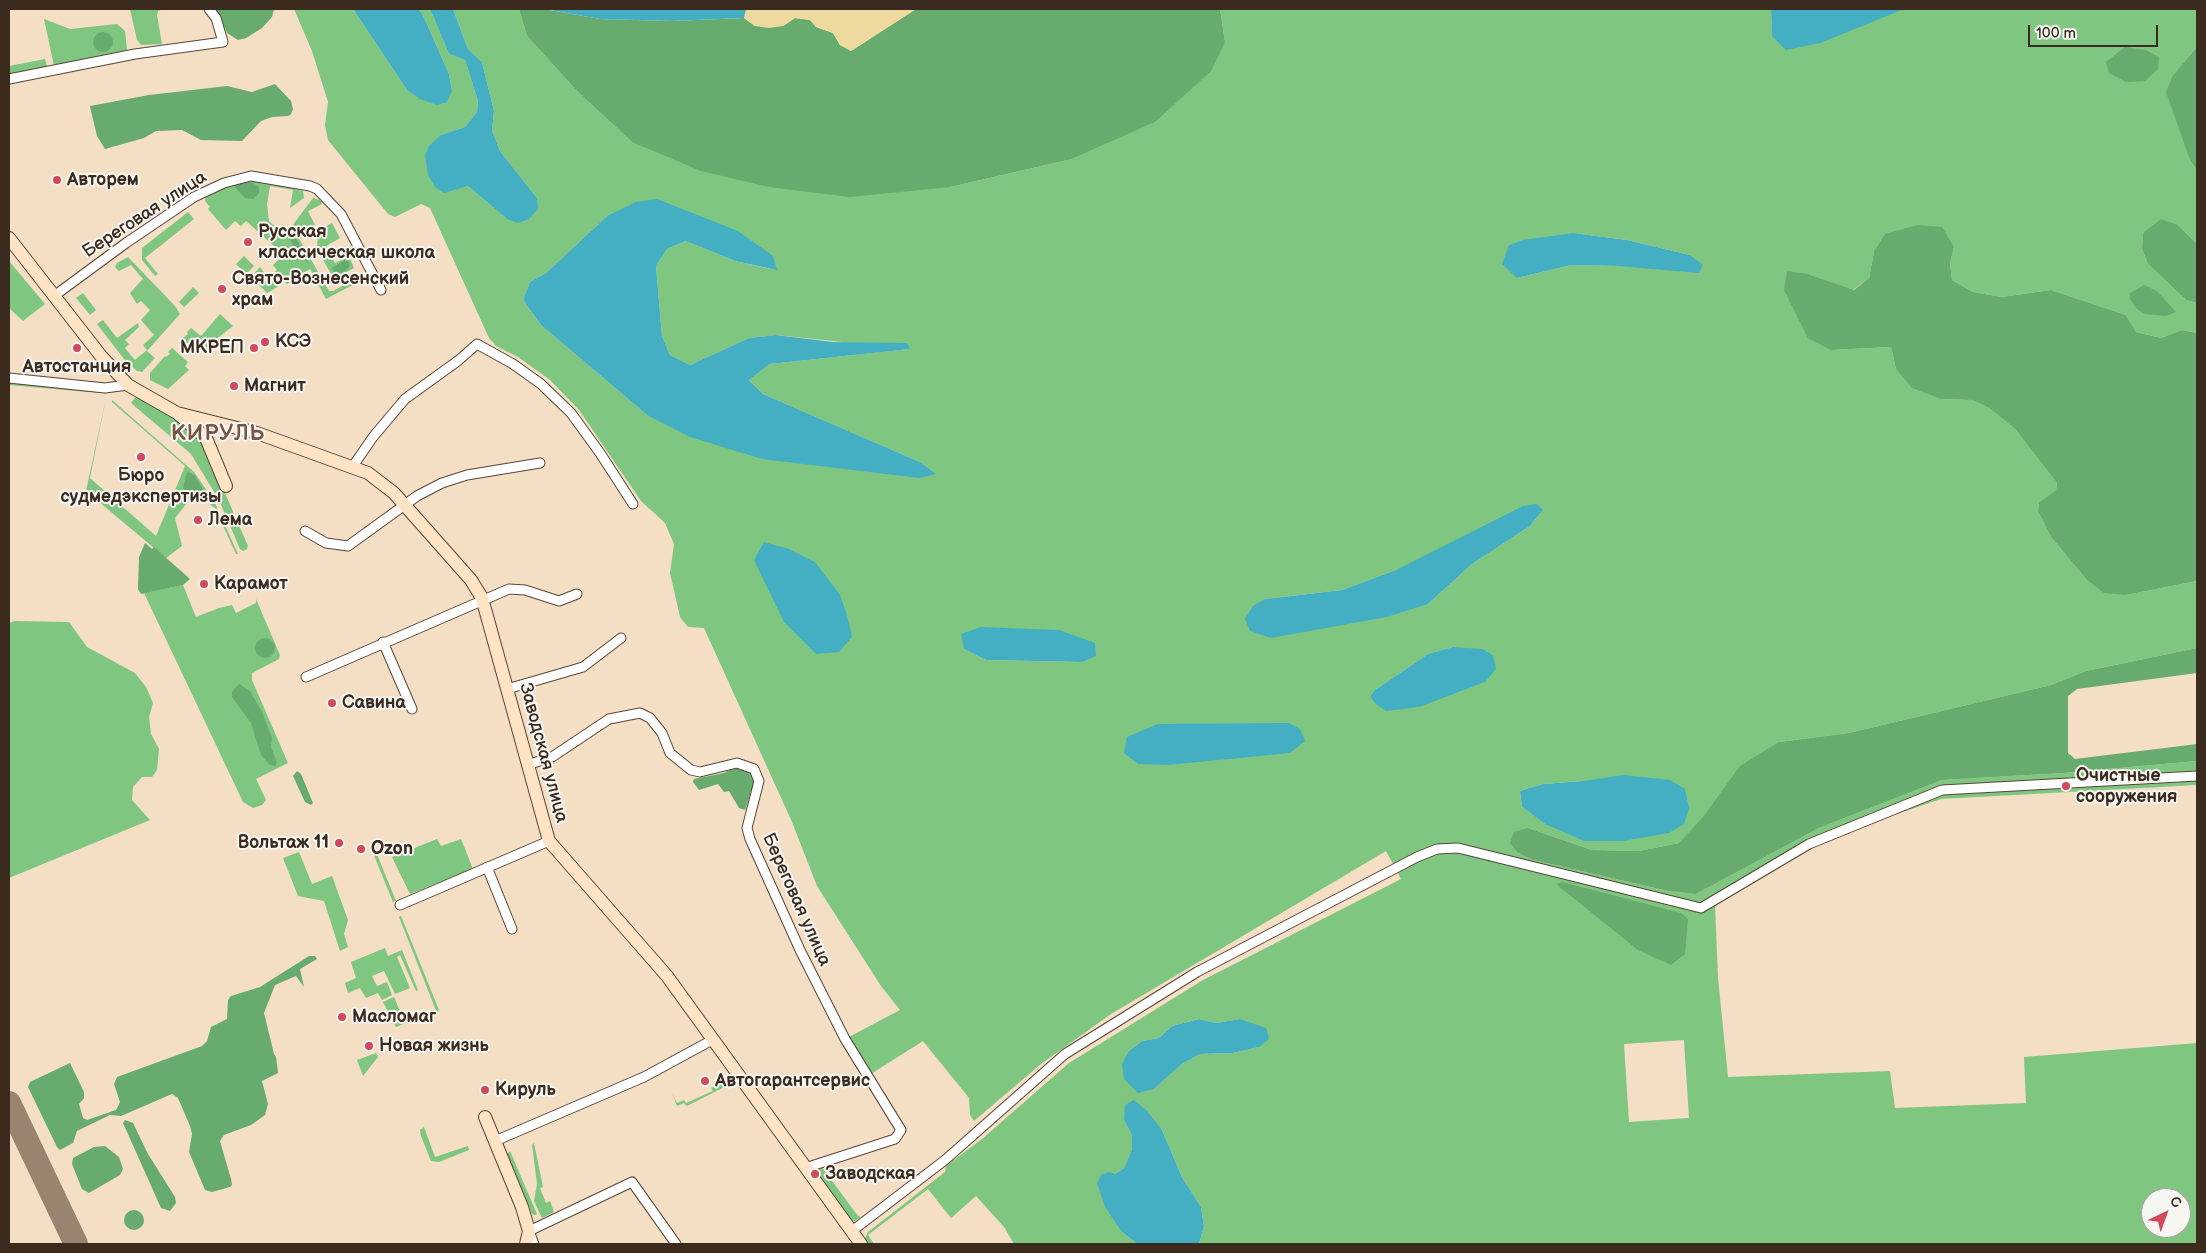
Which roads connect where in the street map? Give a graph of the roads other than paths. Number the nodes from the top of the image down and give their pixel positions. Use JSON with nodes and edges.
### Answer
{"nodes":[{"id":1,"x":209,"y":9,"type":"edge"},
{"id":2,"x":9,"y":79,"type":"edge"},
{"id":3,"x":9,"y":238,"type":"edge"},
{"id":4,"x":381,"y":290,"type":"dead end"},
{"id":5,"x":54,"y":296,"type":"junction"},
{"id":6,"x":9,"y":378,"type":"edge"},
{"id":7,"x":128,"y":385,"type":"junction"},
{"id":8,"x":177,"y":413,"type":"junction"},
{"id":9,"x":540,"y":464,"type":"dead end"},
{"id":10,"x":353,"y":466,"type":"junction"},
{"id":11,"x":226,"y":486,"type":"dead end"},
{"id":12,"x":633,"y":504,"type":"dead end"},
{"id":13,"x":405,"y":506,"type":"junction"},
{"id":14,"x":305,"y":531,"type":"dead end"},
{"id":15,"x":576,"y":594,"type":"dead end"},
{"id":16,"x":482,"y":598,"type":"junction"},
{"id":17,"x":621,"y":638,"type":"dead end"},
{"id":18,"x":383,"y":642,"type":"junction"},
{"id":19,"x":306,"y":677,"type":"dead end"},
{"id":20,"x":507,"y":689,"type":"junction"},
{"id":21,"x":412,"y":709,"type":"dead end"},
{"id":22,"x":527,"y":765,"type":"junction"},
{"id":23,"x":2197,"y":776,"type":"edge"},
{"id":24,"x":549,"y":840,"type":"junction"},
{"id":25,"x":487,"y":867,"type":"junction"},
{"id":26,"x":400,"y":905,"type":"dead end"},
{"id":27,"x":512,"y":928,"type":"dead end"},
{"id":28,"x":714,"y":1039,"type":"junction"},
{"id":29,"x":485,"y":1117,"type":"dead end"},
{"id":30,"x":495,"y":1141,"type":"junction"},
{"id":31,"x":805,"y":1168,"type":"junction"},
{"id":32,"x":529,"y":1231,"type":"junction"},
{"id":33,"x":857,"y":1240,"type":"edge"},
{"id":34,"x":526,"y":1244,"type":"edge"},
{"id":35,"x":534,"y":1244,"type":"edge"},
{"id":36,"x":676,"y":1244,"type":"edge"}],
"edges":[{"from":1,"to":2,"type":"street"},
{"from":3,"to":5,"type":"street"},
{"from":4,"to":5,"type":"street","name":"Береговая улица"},
{"from":5,"to":7,"type":"street"},
{"from":6,"to":7,"type":"street"},
{"from":7,"to":8,"type":"street"},
{"from":8,"to":10,"type":"street","name":"Заводская улица"},
{"from":8,"to":11,"type":"street"},
{"from":9,"to":13,"type":"street"},
{"from":10,"to":12,"type":"street"},
{"from":10,"to":13,"type":"street","name":"Заводская улица"},
{"from":13,"to":14,"type":"street"},
{"from":13,"to":16,"type":"street","name":"Заводская улица"},
{"from":15,"to":16,"type":"street"},
{"from":16,"to":18,"type":"street"},
{"from":16,"to":20,"type":"street","name":"Заводская улица"},
{"from":17,"to":20,"type":"street"},
{"from":18,"to":19,"type":"street"},
{"from":18,"to":21,"type":"street"},
{"from":20,"to":22,"type":"street","name":"Заводская улица"},
{"from":22,"to":24,"type":"street","name":"Заводская улица"},
{"from":22,"to":31,"type":"street","name":"Береговая улица"},
{"from":23,"to":33,"type":"street"},
{"from":24,"to":25,"type":"street"},
{"from":24,"to":28,"type":"street","name":"Заводская улица"},
{"from":25,"to":26,"type":"street"},
{"from":25,"to":27,"type":"street"},
{"from":28,"to":30,"type":"street"},
{"from":28,"to":31,"type":"street","name":"Заводская улица"},
{"from":29,"to":30,"type":"street"},
{"from":30,"to":32,"type":"street"},
{"from":31,"to":33,"type":"street","name":"Заводская улица"},
{"from":32,"to":34,"type":"street"},
{"from":32,"to":35,"type":"street"},
{"from":32,"to":36,"type":"street"}]}
